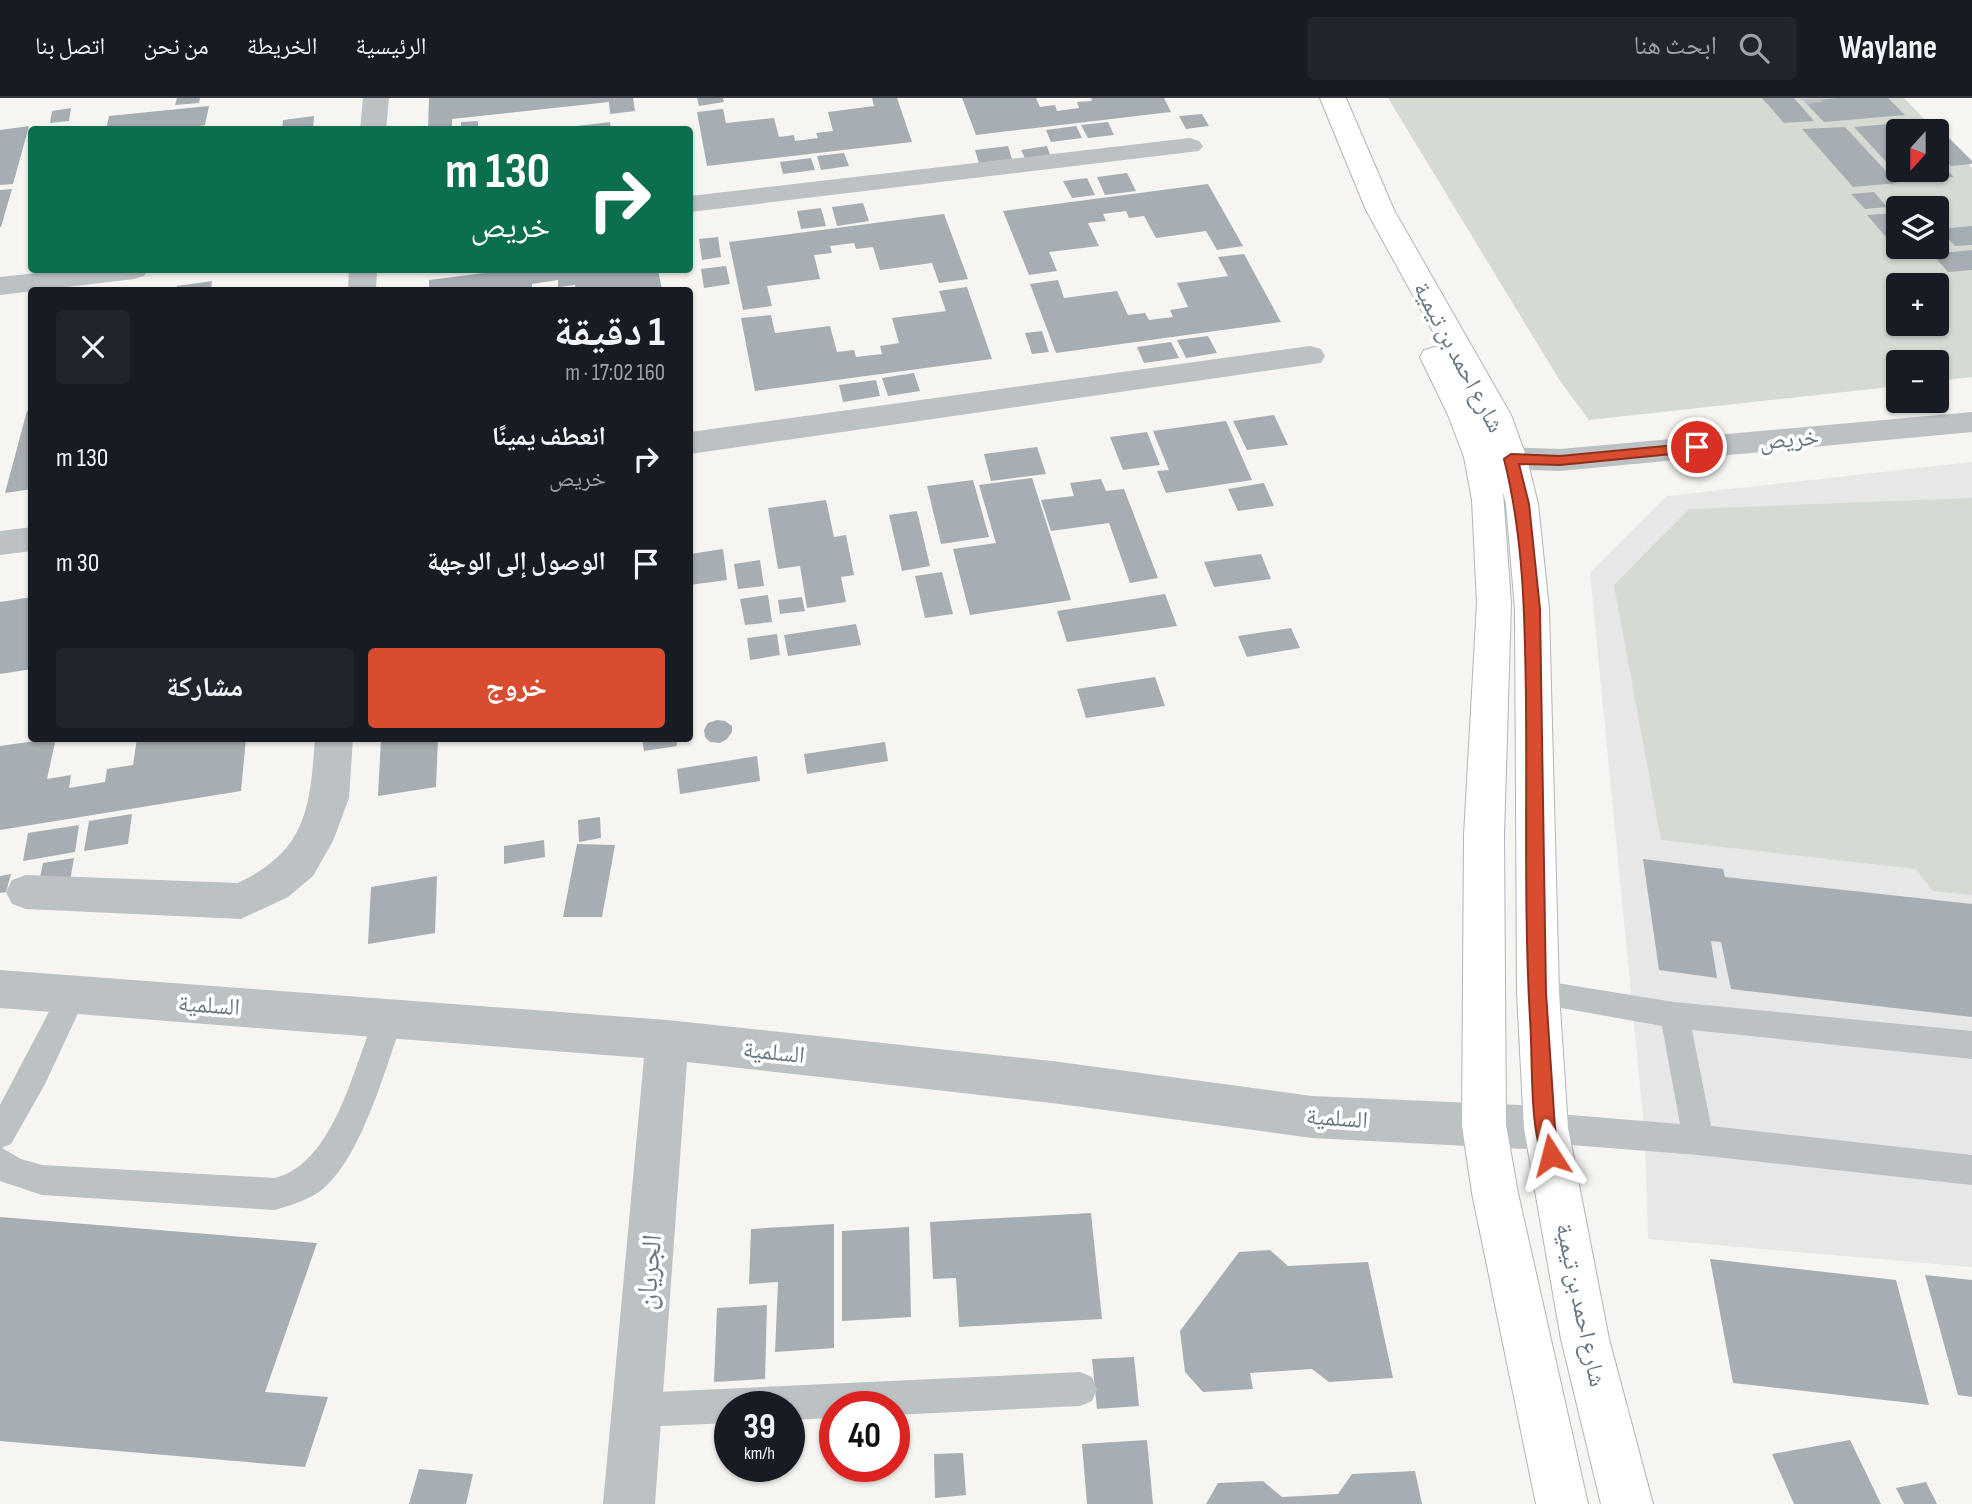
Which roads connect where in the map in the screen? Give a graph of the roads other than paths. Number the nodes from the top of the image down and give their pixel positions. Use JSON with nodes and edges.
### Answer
{"nodes":[{"id":1,"x":376,"y":98,"type":"edge"},
{"id":2,"x":1308,"y":98,"type":"edge"},
{"id":3,"x":1333,"y":98,"type":"edge"},
{"id":4,"x":1815,"y":98,"type":"edge"},
{"id":5,"x":1809,"y":99,"type":"edge"},
{"id":6,"x":373,"y":126,"type":"edge"},
{"id":7,"x":1190,"y":146,"type":"dead end"},
{"id":8,"x":693,"y":204,"type":"edge"},
{"id":9,"x":109,"y":273,"type":"edge"},
{"id":10,"x":0,"y":286,"type":"edge"},
{"id":11,"x":1310,"y":356,"type":"dead end"},
{"id":12,"x":1972,"y":422,"type":"edge"},
{"id":13,"x":693,"y":443,"type":"edge"},
{"id":14,"x":1495,"y":458,"type":"junction"},
{"id":15,"x":28,"y":540,"type":"edge"},
{"id":16,"x":0,"y":544,"type":"edge"},
{"id":17,"x":334,"y":742,"type":"edge"},
{"id":18,"x":26,"y":892,"type":"dead end"},
{"id":19,"x":0,"y":989,"type":"edge"},
{"id":20,"x":1538,"y":993,"type":"junction"},
{"id":21,"x":73,"y":994,"type":"junction"},
{"id":22,"x":1674,"y":1015,"type":"junction"},
{"id":23,"x":388,"y":1019,"type":"junction"},
{"id":24,"x":667,"y":1040,"type":"junction"},
{"id":25,"x":1972,"y":1045,"type":"edge"},
{"id":26,"x":1484,"y":1125,"type":"junction"},
{"id":27,"x":1546,"y":1128,"type":"junction"},
{"id":28,"x":0,"y":1134,"type":"edge"},
{"id":29,"x":1698,"y":1140,"type":"junction"},
{"id":30,"x":0,"y":1162,"type":"edge"},
{"id":31,"x":1972,"y":1170,"type":"edge"},
{"id":32,"x":1080,"y":1389,"type":"dead end"},
{"id":33,"x":636,"y":1410,"type":"junction"},
{"id":34,"x":629,"y":1504,"type":"edge"},
{"id":35,"x":1562,"y":1504,"type":"edge"},
{"id":36,"x":1627,"y":1504,"type":"edge"}],
"edges":[{"from":1,"to":6,"type":"street"},
{"from":2,"to":14,"type":"street","name":"شارع احمد بن تيمية"},
{"from":3,"to":14,"type":"street","name":"شارع احمد بن تيمية"},
{"from":4,"to":5,"type":"lane"},
{"from":7,"to":8,"type":"street"},
{"from":9,"to":10,"type":"street"},
{"from":11,"to":13,"type":"street"},
{"from":12,"to":14,"type":"street","name":"خريص"},
{"from":14,"to":20,"type":"street","name":"شارع احمد بن تيمية"},
{"from":14,"to":26,"type":"street","name":"شارع احمد بن تيمية"},
{"from":15,"to":16,"type":"street"},
{"from":17,"to":18,"type":"street"},
{"from":19,"to":21,"type":"street","name":"السلمية"},
{"from":20,"to":22,"type":"lane"},
{"from":20,"to":27,"type":"street","name":"شارع احمد بن تيمية"},
{"from":21,"to":23,"type":"street","name":"السلمية"},
{"from":21,"to":28,"type":"lane"},
{"from":22,"to":25,"type":"lane"},
{"from":22,"to":29,"type":"lane"},
{"from":23,"to":24,"type":"street","name":"السلمية"},
{"from":23,"to":30,"type":"lane"},
{"from":24,"to":26,"type":"street","name":"السلمية"},
{"from":24,"to":33,"type":"street","name":"الجريان"},
{"from":26,"to":27,"type":"street","name":"السلمية"},
{"from":26,"to":35,"type":"street","name":"شارع احمد بن تيمية"},
{"from":27,"to":29,"type":"lane"},
{"from":27,"to":36,"type":"street","name":"شارع احمد بن تيمية"},
{"from":29,"to":31,"type":"lane"},
{"from":32,"to":33,"type":"lane"},
{"from":33,"to":34,"type":"street","name":"الجريان"}]}
